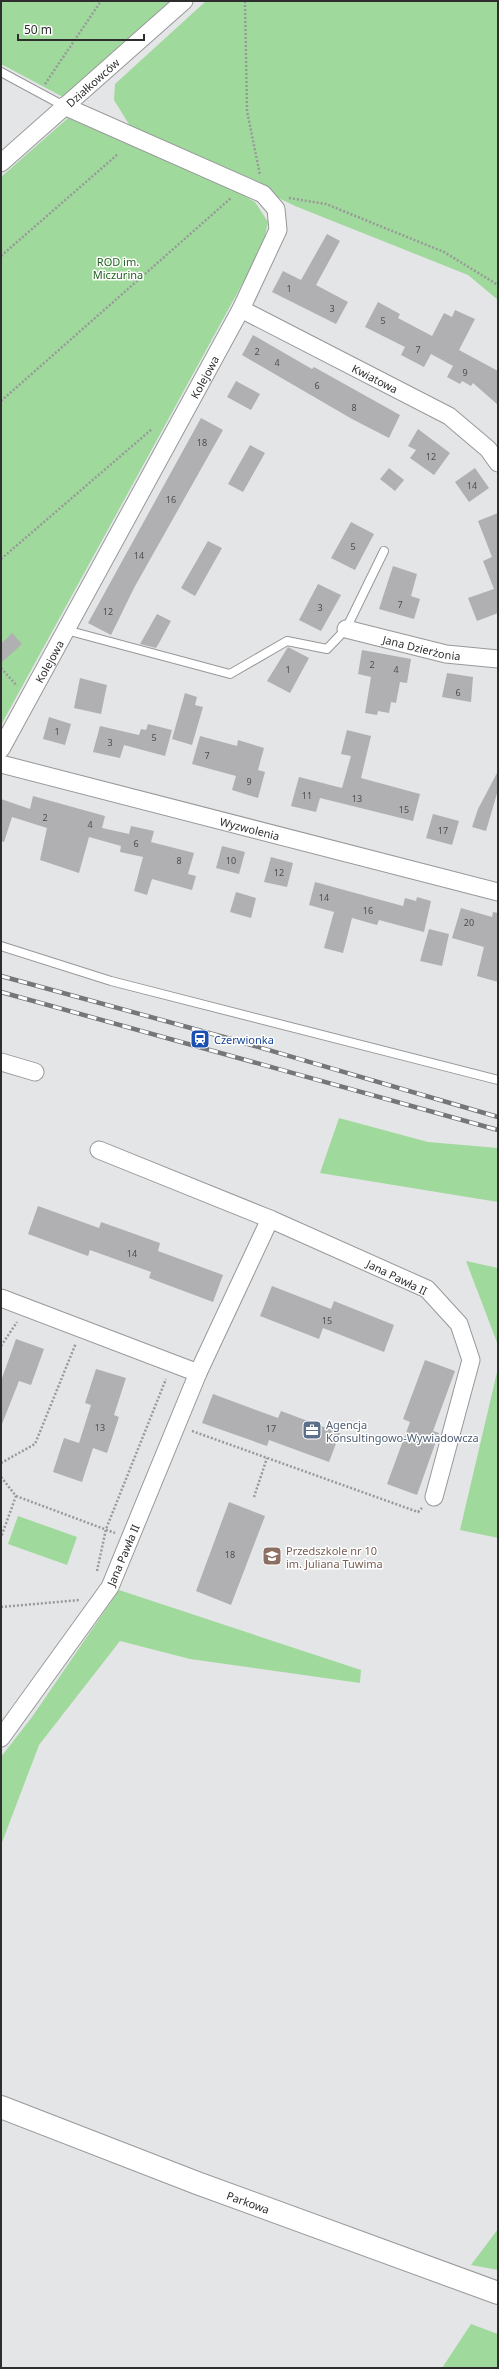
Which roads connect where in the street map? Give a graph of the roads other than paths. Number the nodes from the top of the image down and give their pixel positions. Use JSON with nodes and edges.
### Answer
{"nodes":[{"id":1,"x":184,"y":1,"type":"edge"},
{"id":2,"x":1,"y":72,"type":"edge"},
{"id":3,"x":64,"y":106,"type":"junction"},
{"id":4,"x":1,"y":163,"type":"edge"},
{"id":5,"x":241,"y":309,"type":"junction"},
{"id":6,"x":498,"y":463,"type":"edge"},
{"id":7,"x":384,"y":551,"type":"dead end"},
{"id":8,"x":346,"y":629,"type":"junction"},
{"id":9,"x":66,"y":630,"type":"junction"},
{"id":10,"x":498,"y":659,"type":"edge"},
{"id":11,"x":1,"y":748,"type":"edge"},
{"id":12,"x":1,"y":764,"type":"edge"},
{"id":13,"x":498,"y":892,"type":"edge"},
{"id":14,"x":1,"y":946,"type":"edge"},
{"id":15,"x":1,"y":1062,"type":"edge"},
{"id":16,"x":35,"y":1072,"type":"dead end"},
{"id":17,"x":498,"y":1080,"type":"edge"},
{"id":18,"x":100,"y":1150,"type":"dead end"},
{"id":19,"x":270,"y":1219,"type":"junction"},
{"id":20,"x":1,"y":1298,"type":"edge"},
{"id":21,"x":198,"y":1373,"type":"junction"},
{"id":22,"x":434,"y":1497,"type":"road end"},
{"id":23,"x":1,"y":1738,"type":"edge"},
{"id":24,"x":1,"y":2107,"type":"edge"},
{"id":25,"x":498,"y":2293,"type":"edge"}],
"edges":[{"from":1,"to":3,"type":"street","name":"Działkowców"},
{"from":2,"to":3,"type":"lane"},
{"from":3,"to":4,"type":"street","name":"Działkowców"},
{"from":3,"to":5,"type":"street","name":"Kolejowa"},
{"from":5,"to":6,"type":"street","name":"Kwiatowa"},
{"from":5,"to":9,"type":"street","name":"Kolejowa"},
{"from":7,"to":8,"type":"lane"},
{"from":8,"to":9,"type":"lane"},
{"from":8,"to":10,"type":"street","name":"Jana Dzierżonia"},
{"from":9,"to":11,"type":"street","name":"Kolejowa"},
{"from":12,"to":13,"type":"street","name":"Wyzwolenia"},
{"from":14,"to":17,"type":"lane"},
{"from":15,"to":16,"type":"street"},
{"from":18,"to":19,"type":"street","name":"Jana Pawła II"},
{"from":19,"to":21,"type":"street","name":"Jana Pawła II"},
{"from":19,"to":22,"type":"street","name":"Jana Pawła II"},
{"from":20,"to":21,"type":"street"},
{"from":21,"to":23,"type":"street","name":"Jana Pawła II"},
{"from":24,"to":25,"type":"street","name":"Parkowa"}]}
